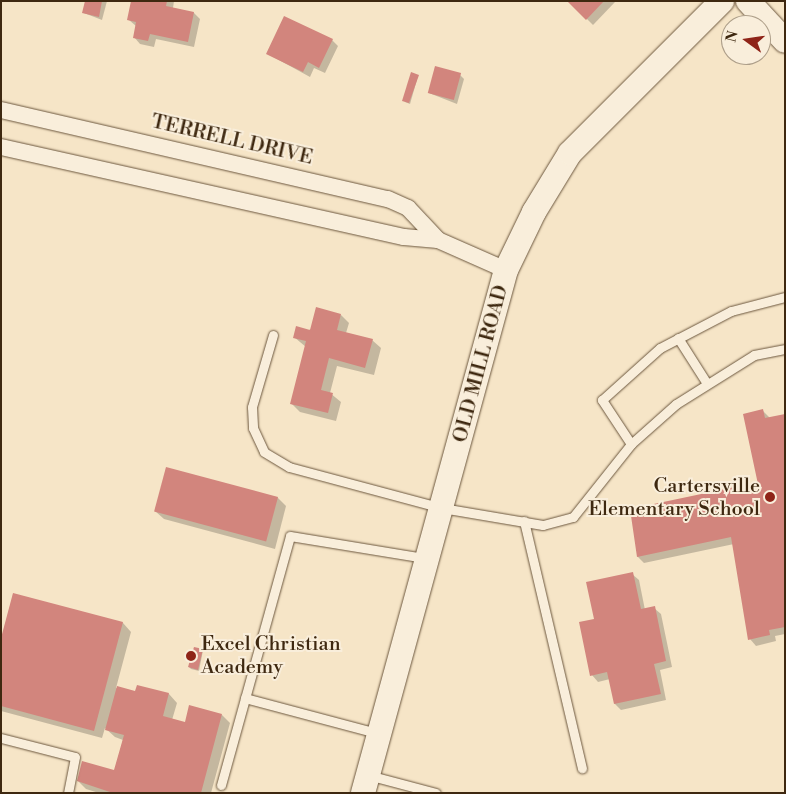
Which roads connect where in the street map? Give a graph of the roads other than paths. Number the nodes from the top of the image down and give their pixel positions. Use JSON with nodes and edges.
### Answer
{"nodes":[{"id":1,"x":722,"y":1,"type":"edge"},
{"id":2,"x":748,"y":1,"type":"edge"},
{"id":3,"x":785,"y":41,"type":"edge"},
{"id":4,"x":1,"y":110,"type":"edge"},
{"id":5,"x":1,"y":147,"type":"edge"},
{"id":6,"x":438,"y":240,"type":"junction"},
{"id":7,"x":506,"y":270,"type":"junction"},
{"id":8,"x":785,"y":297,"type":"edge"},
{"id":9,"x":273,"y":335,"type":"dead end"},
{"id":10,"x":678,"y":338,"type":"junction"},
{"id":11,"x":785,"y":349,"type":"edge"},
{"id":12,"x":706,"y":382,"type":"junction"},
{"id":13,"x":631,"y":444,"type":"junction"},
{"id":14,"x":442,"y":508,"type":"junction"},
{"id":15,"x":524,"y":521,"type":"junction"},
{"id":16,"x":428,"y":559,"type":"junction"},
{"id":17,"x":245,"y":698,"type":"junction"},
{"id":18,"x":380,"y":733,"type":"junction"},
{"id":19,"x":1,"y":738,"type":"edge"},
{"id":20,"x":582,"y":768,"type":"dead end"},
{"id":21,"x":366,"y":784,"type":"edge"},
{"id":22,"x":221,"y":785,"type":"dead end"},
{"id":23,"x":68,"y":793,"type":"edge"},
{"id":24,"x":436,"y":793,"type":"edge"}],
"edges":[{"from":1,"to":7,"type":"street","name":"OLD MILL ROAD"},
{"from":2,"to":3,"type":"street"},
{"from":4,"to":6,"type":"street","name":"TERRELL DRIVE"},
{"from":5,"to":6,"type":"street","name":"TERRELL DRIVE"},
{"from":6,"to":7,"type":"street","name":"TERRELL DRIVE"},
{"from":7,"to":14,"type":"street","name":"OLD MILL ROAD"},
{"from":8,"to":10,"type":"lane"},
{"from":9,"to":14,"type":"lane"},
{"from":10,"to":12,"type":"lane"},
{"from":10,"to":13,"type":"lane"},
{"from":11,"to":12,"type":"lane"},
{"from":12,"to":13,"type":"lane"},
{"from":13,"to":15,"type":"lane"},
{"from":14,"to":15,"type":"lane"},
{"from":14,"to":16,"type":"street","name":"OLD MILL ROAD"},
{"from":15,"to":20,"type":"lane"},
{"from":16,"to":17,"type":"lane"},
{"from":16,"to":18,"type":"street","name":"OLD MILL ROAD"},
{"from":17,"to":18,"type":"lane"},
{"from":17,"to":22,"type":"lane"},
{"from":18,"to":21,"type":"street","name":"OLD MILL ROAD"},
{"from":19,"to":23,"type":"lane"},
{"from":21,"to":24,"type":"lane"}]}
